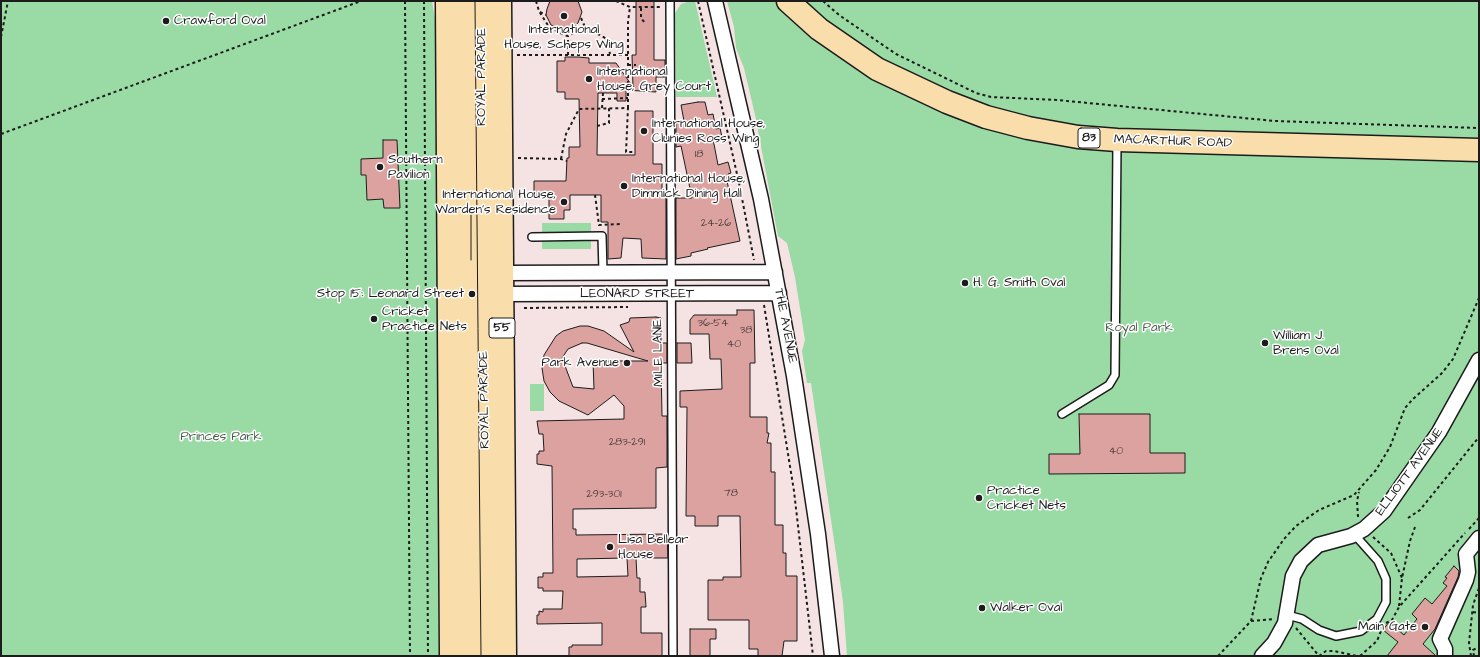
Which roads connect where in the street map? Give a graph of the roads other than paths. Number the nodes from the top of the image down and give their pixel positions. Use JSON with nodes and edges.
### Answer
{"nodes":[{"id":1,"x":447,"y":1,"type":"edge"},
{"id":2,"x":464,"y":1,"type":"edge"},
{"id":3,"x":482,"y":1,"type":"edge"},
{"id":4,"x":500,"y":1,"type":"edge"},
{"id":5,"x":715,"y":1,"type":"edge"},
{"id":6,"x":788,"y":1,"type":"edge"},
{"id":7,"x":670,"y":4,"type":"edge"},
{"id":8,"x":491,"y":30,"type":"junction"},
{"id":9,"x":1117,"y":140,"type":"junction"},
{"id":10,"x":456,"y":149,"type":"junction"},
{"id":11,"x":1425,"y":150,"type":"junction"},
{"id":12,"x":1479,"y":150,"type":"edge"},
{"id":13,"x":1479,"y":156,"type":"edge"},
{"id":14,"x":532,"y":237,"type":"dead end"},
{"id":15,"x":603,"y":272,"type":"junction"},
{"id":16,"x":670,"y":272,"type":"junction"},
{"id":17,"x":741,"y":272,"type":"junction"},
{"id":18,"x":775,"y":272,"type":"junction"},
{"id":19,"x":533,"y":273,"type":"junction"},
{"id":20,"x":479,"y":279,"type":"junction"},
{"id":21,"x":670,"y":293,"type":"junction"},
{"id":22,"x":741,"y":293,"type":"junction"},
{"id":23,"x":779,"y":293,"type":"junction"},
{"id":24,"x":533,"y":294,"type":"junction"},
{"id":25,"x":1479,"y":360,"type":"edge"},
{"id":26,"x":1062,"y":414,"type":"dead end"},
{"id":27,"x":477,"y":505,"type":"junction"},
{"id":28,"x":1359,"y":531,"type":"junction"},
{"id":29,"x":1479,"y":538,"type":"edge"},
{"id":30,"x":1287,"y":615,"type":"junction"},
{"id":31,"x":451,"y":656,"type":"edge"},
{"id":32,"x":468,"y":656,"type":"edge"},
{"id":33,"x":487,"y":656,"type":"edge"},
{"id":34,"x":504,"y":656,"type":"edge"},
{"id":35,"x":673,"y":656,"type":"edge"},
{"id":36,"x":832,"y":656,"type":"edge"},
{"id":37,"x":1262,"y":656,"type":"edge"},
{"id":38,"x":1445,"y":656,"type":"edge"}],
"edges":[{"from":1,"to":10,"type":"highway","name":"ROYAL PARADE","number":"55"},
{"from":2,"to":10,"type":"highway","name":"ROYAL PARADE","number":"55"},
{"from":3,"to":8,"type":"highway","name":"ROYAL PARADE","number":"55"},
{"from":4,"to":8,"type":"highway","name":"ROYAL PARADE","number":"55"},
{"from":5,"to":18,"type":"street","name":"THE AVENUE"},
{"from":6,"to":9,"type":"highway","name":"MACARTHUR ROAD","number":"83"},
{"from":7,"to":16,"type":"lane","name":"MILE LANE"},
{"from":8,"to":20,"type":"highway","name":"ROYAL PARADE","number":"55"},
{"from":8,"to":20,"type":"highway","name":"ROYAL PARADE","number":"55"},
{"from":9,"to":11,"type":"highway","name":"MACARTHUR ROAD","number":"83"},
{"from":9,"to":26,"type":"lane"},
{"from":10,"to":20,"type":"highway","name":"ROYAL PARADE","number":"55"},
{"from":11,"to":12,"type":"highway","name":"MACARTHUR ROAD","number":"83"},
{"from":11,"to":13,"type":"highway","name":"MACARTHUR ROAD","number":"83"},
{"from":14,"to":15,"type":"lane"},
{"from":15,"to":16,"type":"street","name":"LEONARD STREET"},
{"from":15,"to":19,"type":"street","name":"LEONARD STREET"},
{"from":16,"to":17,"type":"street","name":"LEONARD STREET"},
{"from":16,"to":21,"type":"lane","name":"MILE LANE"},
{"from":17,"to":18,"type":"street","name":"LEONARD STREET"},
{"from":17,"to":22,"type":"street"},
{"from":18,"to":23,"type":"street","name":"THE AVENUE"},
{"from":19,"to":20,"type":"street","name":"LEONARD STREET"},
{"from":19,"to":24,"type":"street"},
{"from":20,"to":24,"type":"street","name":"LEONARD STREET"},
{"from":20,"to":27,"type":"highway","name":"ROYAL PARADE","number":"55"},
{"from":20,"to":27,"type":"highway","name":"ROYAL PARADE","number":"55"},
{"from":21,"to":22,"type":"street","name":"LEONARD STREET"},
{"from":21,"to":24,"type":"street","name":"LEONARD STREET"},
{"from":21,"to":35,"type":"lane","name":"MILE LANE"},
{"from":22,"to":23,"type":"street","name":"LEONARD STREET"},
{"from":23,"to":36,"type":"street","name":"THE AVENUE"},
{"from":25,"to":28,"type":"street","name":"ELLIOTT AVENUE"},
{"from":27,"to":31,"type":"highway","name":"ROYAL PARADE","number":"55"},
{"from":27,"to":32,"type":"highway","name":"ROYAL PARADE","number":"55"},
{"from":27,"to":33,"type":"highway","name":"ROYAL PARADE","number":"55"},
{"from":27,"to":34,"type":"highway","name":"ROYAL PARADE","number":"55"},
{"from":28,"to":30,"type":"street","name":"ELLIOTT AVENUE"},
{"from":28,"to":30,"type":"lane"},
{"from":29,"to":38,"type":"street"},
{"from":30,"to":37,"type":"street","name":"ELLIOTT AVENUE"}]}
